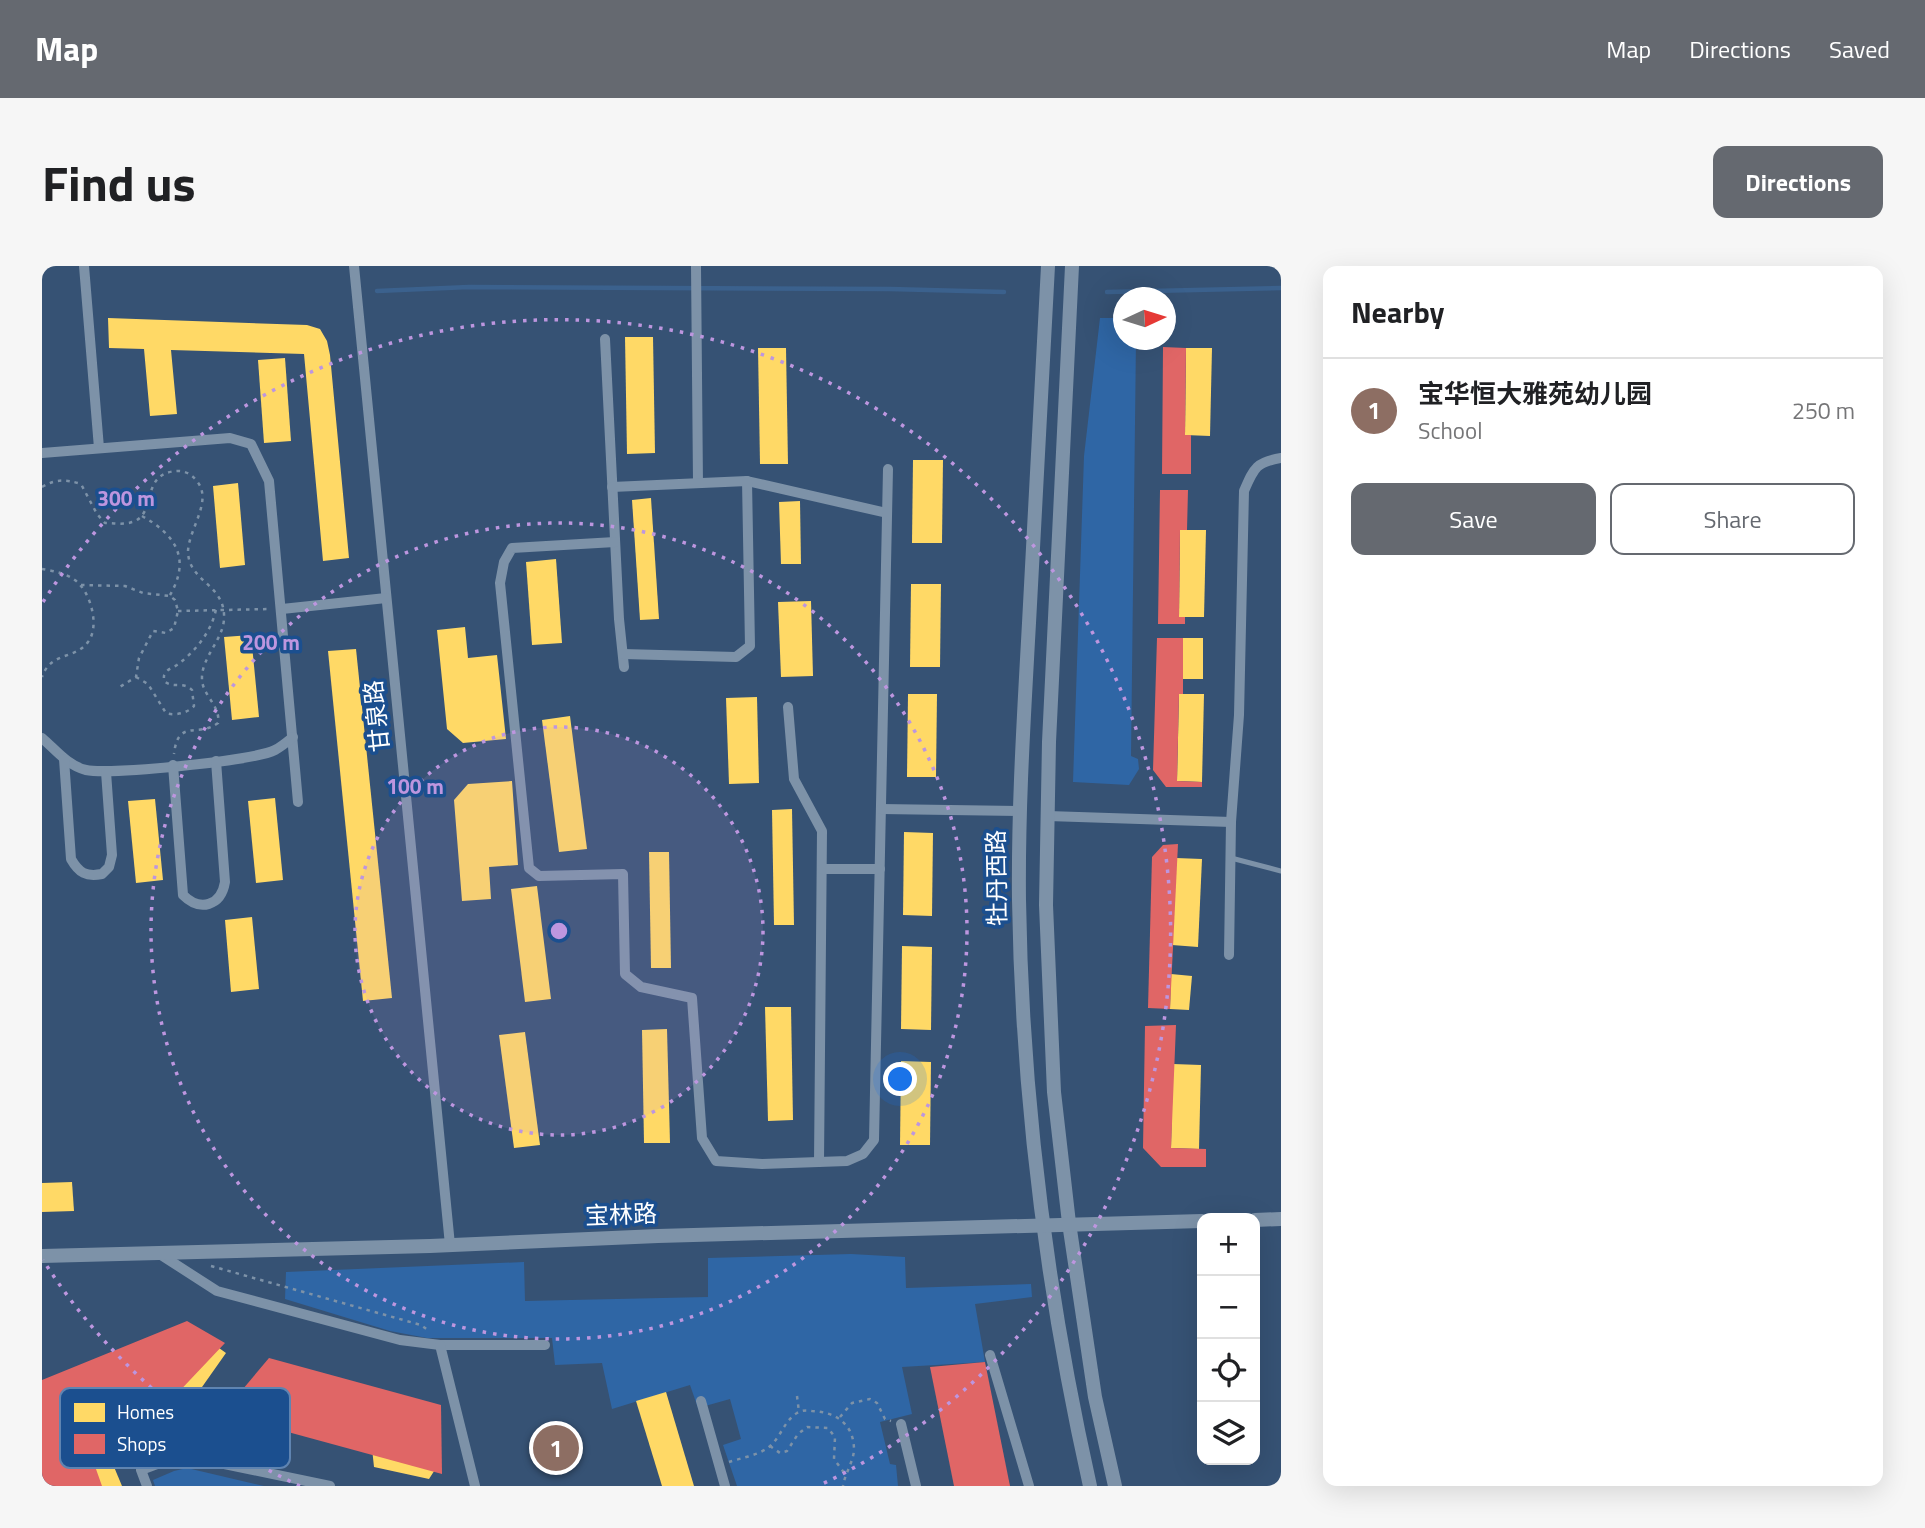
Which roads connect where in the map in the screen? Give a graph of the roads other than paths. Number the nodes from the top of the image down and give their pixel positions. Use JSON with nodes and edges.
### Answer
{"nodes":[{"id":1,"x":84,"y":266,"type":"edge"},
{"id":2,"x":354,"y":266,"type":"edge"},
{"id":3,"x":696,"y":266,"type":"edge"},
{"id":4,"x":1048,"y":266,"type":"edge"},
{"id":5,"x":1072,"y":266,"type":"edge"},
{"id":6,"x":605,"y":339,"type":"dead end"},
{"id":7,"x":99,"y":448,"type":"junction"},
{"id":8,"x":42,"y":453,"type":"edge"},
{"id":9,"x":1281,"y":458,"type":"edge"},
{"id":10,"x":888,"y":469,"type":"dead end"},
{"id":11,"x":747,"y":481,"type":"junction"},
{"id":12,"x":698,"y":482,"type":"junction"},
{"id":13,"x":612,"y":487,"type":"junction"},
{"id":14,"x":887,"y":513,"type":"junction"},
{"id":15,"x":615,"y":542,"type":"junction"},
{"id":16,"x":387,"y":598,"type":"junction"},
{"id":17,"x":282,"y":609,"type":"junction"},
{"id":18,"x":623,"y":654,"type":"junction"},
{"id":19,"x":624,"y":667,"type":"dead end"},
{"id":20,"x":788,"y":707,"type":"dead end"},
{"id":21,"x":293,"y":737,"type":"junction"},
{"id":22,"x":42,"y":738,"type":"edge"},
{"id":23,"x":64,"y":759,"type":"junction"},
{"id":24,"x":216,"y":761,"type":"junction"},
{"id":25,"x":173,"y":765,"type":"junction"},
{"id":26,"x":106,"y":772,"type":"junction"},
{"id":27,"x":298,"y":802,"type":"dead end"},
{"id":28,"x":881,"y":809,"type":"junction"},
{"id":29,"x":1020,"y":811,"type":"junction"},
{"id":30,"x":1048,"y":816,"type":"junction"},
{"id":31,"x":1231,"y":822,"type":"junction"},
{"id":32,"x":1230,"y":858,"type":"junction"},
{"id":33,"x":822,"y":869,"type":"junction"},
{"id":34,"x":880,"y":869,"type":"junction"},
{"id":35,"x":1281,"y":871,"type":"edge"},
{"id":36,"x":1229,"y":955,"type":"dead end"},
{"id":37,"x":818,"y":1162,"type":"junction"},
{"id":38,"x":1281,"y":1219,"type":"edge"},
{"id":39,"x":1260,"y":1220,"type":"edge"},
{"id":40,"x":1197,"y":1221,"type":"edge"},
{"id":41,"x":1069,"y":1223,"type":"junction"},
{"id":42,"x":1045,"y":1224,"type":"junction"},
{"id":43,"x":450,"y":1245,"type":"junction"},
{"id":44,"x":158,"y":1253,"type":"junction"},
{"id":45,"x":42,"y":1256,"type":"edge"},
{"id":46,"x":440,"y":1345,"type":"junction"},
{"id":47,"x":545,"y":1345,"type":"dead end"},
{"id":48,"x":990,"y":1356,"type":"dead end"},
{"id":49,"x":701,"y":1401,"type":"dead end"},
{"id":50,"x":901,"y":1424,"type":"road end"},
{"id":51,"x":146,"y":1468,"type":"edge"},
{"id":52,"x":243,"y":1468,"type":"edge"},
{"id":53,"x":470,"y":1485,"type":"edge"},
{"id":54,"x":147,"y":1486,"type":"edge"},
{"id":55,"x":330,"y":1486,"type":"edge"},
{"id":56,"x":725,"y":1486,"type":"edge"},
{"id":57,"x":916,"y":1486,"type":"edge"},
{"id":58,"x":1029,"y":1486,"type":"edge"},
{"id":59,"x":1090,"y":1486,"type":"edge"},
{"id":60,"x":1115,"y":1486,"type":"edge"}],
"edges":[{"from":1,"to":7,"type":"street"},
{"from":2,"to":16,"type":"street","name":"甘泉路"},
{"from":3,"to":12,"type":"street"},
{"from":4,"to":29,"type":"street","name":"牡丹西路"},
{"from":5,"to":30,"type":"street","name":"牡丹西路"},
{"from":6,"to":13,"type":"street"},
{"from":7,"to":8,"type":"street"},
{"from":7,"to":17,"type":"street"},
{"from":9,"to":31,"type":"street"},
{"from":10,"to":14,"type":"street"},
{"from":11,"to":12,"type":"street"},
{"from":11,"to":14,"type":"street"},
{"from":11,"to":18,"type":"street"},
{"from":12,"to":13,"type":"street"},
{"from":13,"to":15,"type":"street"},
{"from":14,"to":28,"type":"street"},
{"from":15,"to":18,"type":"street"},
{"from":15,"to":37,"type":"street"},
{"from":16,"to":17,"type":"street"},
{"from":16,"to":43,"type":"street","name":"甘泉路"},
{"from":17,"to":21,"type":"street"},
{"from":18,"to":19,"type":"street"},
{"from":20,"to":33,"type":"street"},
{"from":21,"to":24,"type":"street"},
{"from":21,"to":27,"type":"street"},
{"from":22,"to":23,"type":"street"},
{"from":23,"to":26,"type":"street"},
{"from":23,"to":26,"type":"street"},
{"from":24,"to":25,"type":"street"},
{"from":24,"to":25,"type":"street"},
{"from":25,"to":26,"type":"street"},
{"from":28,"to":29,"type":"street"},
{"from":28,"to":34,"type":"street"},
{"from":29,"to":42,"type":"street","name":"牡丹西路"},
{"from":30,"to":31,"type":"street"},
{"from":30,"to":41,"type":"street","name":"牡丹西路"},
{"from":31,"to":32,"type":"street"},
{"from":32,"to":35,"type":"lane"},
{"from":32,"to":36,"type":"street"},
{"from":33,"to":34,"type":"street"},
{"from":33,"to":37,"type":"street"},
{"from":34,"to":37,"type":"street"},
{"from":38,"to":39,"type":"street"},
{"from":40,"to":41,"type":"street","name":"宝林路"},
{"from":41,"to":42,"type":"street","name":"宝林路"},
{"from":41,"to":60,"type":"street","name":"牡丹西路"},
{"from":42,"to":43,"type":"street","name":"宝林路"},
{"from":42,"to":59,"type":"street","name":"牡丹西路"},
{"from":43,"to":44,"type":"street","name":"宝林路"},
{"from":44,"to":45,"type":"street","name":"宝林路"},
{"from":44,"to":46,"type":"street"},
{"from":46,"to":47,"type":"street"},
{"from":46,"to":53,"type":"street"},
{"from":48,"to":58,"type":"street"},
{"from":49,"to":56,"type":"street"},
{"from":50,"to":57,"type":"street"},
{"from":51,"to":54,"type":"street"},
{"from":52,"to":55,"type":"street"}]}
